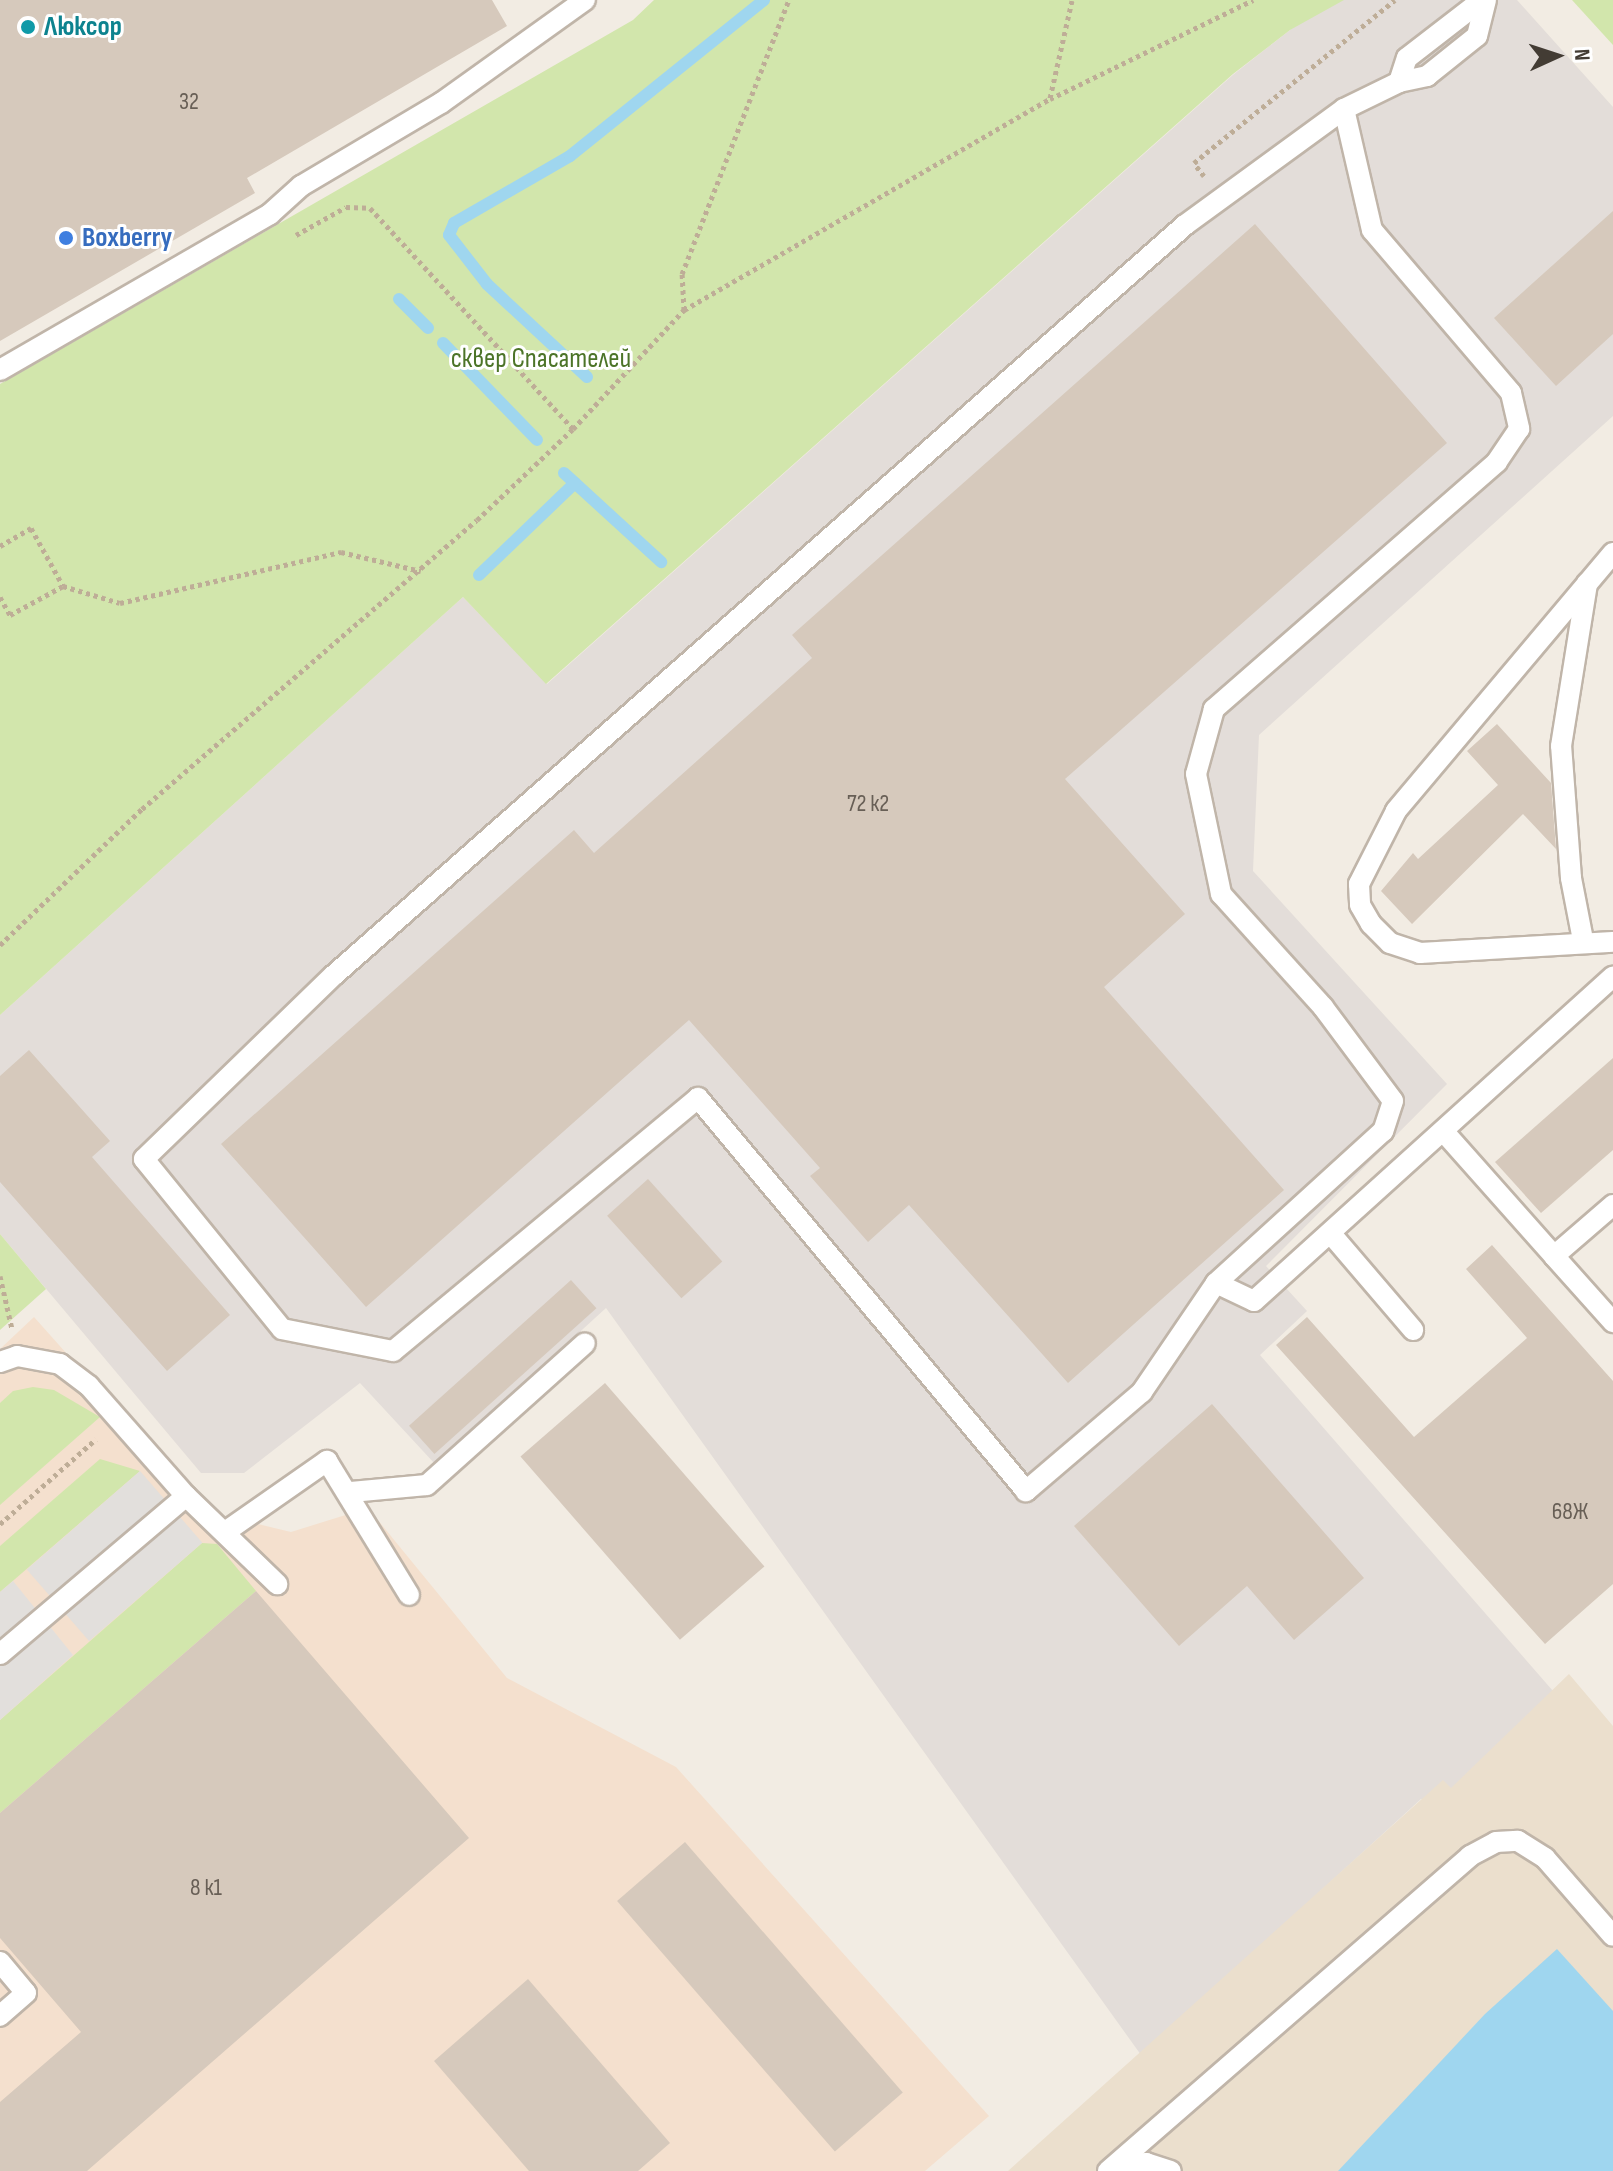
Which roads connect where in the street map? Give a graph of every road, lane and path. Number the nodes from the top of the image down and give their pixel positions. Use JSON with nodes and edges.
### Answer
{"nodes":[{"id":1,"x":585,"y":0,"type":"edge"},
{"id":2,"x":789,"y":0,"type":"edge"},
{"id":3,"x":1072,"y":0,"type":"edge"},
{"id":4,"x":1253,"y":0,"type":"edge"},
{"id":5,"x":1395,"y":0,"type":"edge"},
{"id":6,"x":1484,"y":0,"type":"edge"},
{"id":7,"x":1050,"y":99,"type":"junction"},
{"id":8,"x":1344,"y":109,"type":"junction"},
{"id":9,"x":1221,"y":197,"type":"junction"},
{"id":10,"x":281,"y":243,"type":"dead end"},
{"id":11,"x":684,"y":310,"type":"junction"},
{"id":12,"x":0,"y":370,"type":"edge"},
{"id":13,"x":573,"y":429,"type":"junction"},
{"id":14,"x":0,"y":546,"type":"edge"},
{"id":15,"x":1613,"y":553,"type":"edge"},
{"id":16,"x":421,"y":571,"type":"junction"},
{"id":17,"x":1587,"y":583,"type":"junction"},
{"id":18,"x":63,"y":586,"type":"junction"},
{"id":19,"x":0,"y":597,"type":"edge"},
{"id":20,"x":1583,"y":940,"type":"junction"},
{"id":21,"x":1613,"y":942,"type":"edge"},
{"id":22,"x":0,"y":945,"type":"edge"},
{"id":23,"x":1613,"y":977,"type":"edge"},
{"id":24,"x":1444,"y":1132,"type":"junction"},
{"id":25,"x":1613,"y":1205,"type":"edge"},
{"id":26,"x":1332,"y":1235,"type":"junction"},
{"id":27,"x":1554,"y":1256,"type":"junction"},
{"id":28,"x":0,"y":1276,"type":"edge"},
{"id":29,"x":1216,"y":1283,"type":"junction"},
{"id":30,"x":1613,"y":1322,"type":"edge"},
{"id":31,"x":1413,"y":1330,"type":"dead end"},
{"id":32,"x":585,"y":1343,"type":"dead end"},
{"id":33,"x":9,"y":1359,"type":"edge"},
{"id":34,"x":118,"y":1420,"type":"junction"},
{"id":35,"x":351,"y":1492,"type":"junction"},
{"id":36,"x":186,"y":1496,"type":"junction"},
{"id":37,"x":0,"y":1524,"type":"edge"},
{"id":38,"x":228,"y":1530,"type":"junction"},
{"id":39,"x":277,"y":1584,"type":"dead end"},
{"id":40,"x":409,"y":1595,"type":"dead end"},
{"id":41,"x":0,"y":1654,"type":"edge"},
{"id":42,"x":1613,"y":1936,"type":"edge"},
{"id":43,"x":0,"y":1962,"type":"edge"},
{"id":44,"x":0,"y":2016,"type":"edge"},
{"id":45,"x":1109,"y":2171,"type":"edge"},
{"id":46,"x":1171,"y":2171,"type":"edge"}],
"edges":[{"from":1,"to":12,"type":"lane"},
{"from":2,"to":11,"type":"path"},
{"from":3,"to":7,"type":"path"},
{"from":4,"to":7,"type":"path"},
{"from":5,"to":9,"type":"path"},
{"from":6,"to":8,"type":"lane"},
{"from":7,"to":11,"type":"path"},
{"from":8,"to":9,"type":"lane"},
{"from":8,"to":29,"type":"lane"},
{"from":9,"to":29,"type":"lane"},
{"from":10,"to":13,"type":"path"},
{"from":11,"to":13,"type":"path"},
{"from":13,"to":16,"type":"path"},
{"from":14,"to":18,"type":"path"},
{"from":15,"to":17,"type":"lane"},
{"from":16,"to":18,"type":"path"},
{"from":16,"to":22,"type":"path"},
{"from":17,"to":20,"type":"lane"},
{"from":17,"to":20,"type":"lane"},
{"from":18,"to":19,"type":"path"},
{"from":20,"to":21,"type":"lane"},
{"from":23,"to":24,"type":"lane"},
{"from":24,"to":26,"type":"lane"},
{"from":24,"to":27,"type":"lane"},
{"from":25,"to":27,"type":"lane"},
{"from":26,"to":29,"type":"lane"},
{"from":26,"to":31,"type":"lane"},
{"from":27,"to":30,"type":"lane"},
{"from":28,"to":33,"type":"path"},
{"from":32,"to":35,"type":"lane"},
{"from":33,"to":34,"type":"lane"},
{"from":34,"to":36,"type":"lane"},
{"from":34,"to":37,"type":"path"},
{"from":35,"to":38,"type":"lane"},
{"from":35,"to":40,"type":"lane"},
{"from":36,"to":38,"type":"lane"},
{"from":36,"to":41,"type":"lane"},
{"from":38,"to":39,"type":"lane"},
{"from":42,"to":45,"type":"lane"},
{"from":43,"to":44,"type":"lane"},
{"from":45,"to":46,"type":"lane"}]}
